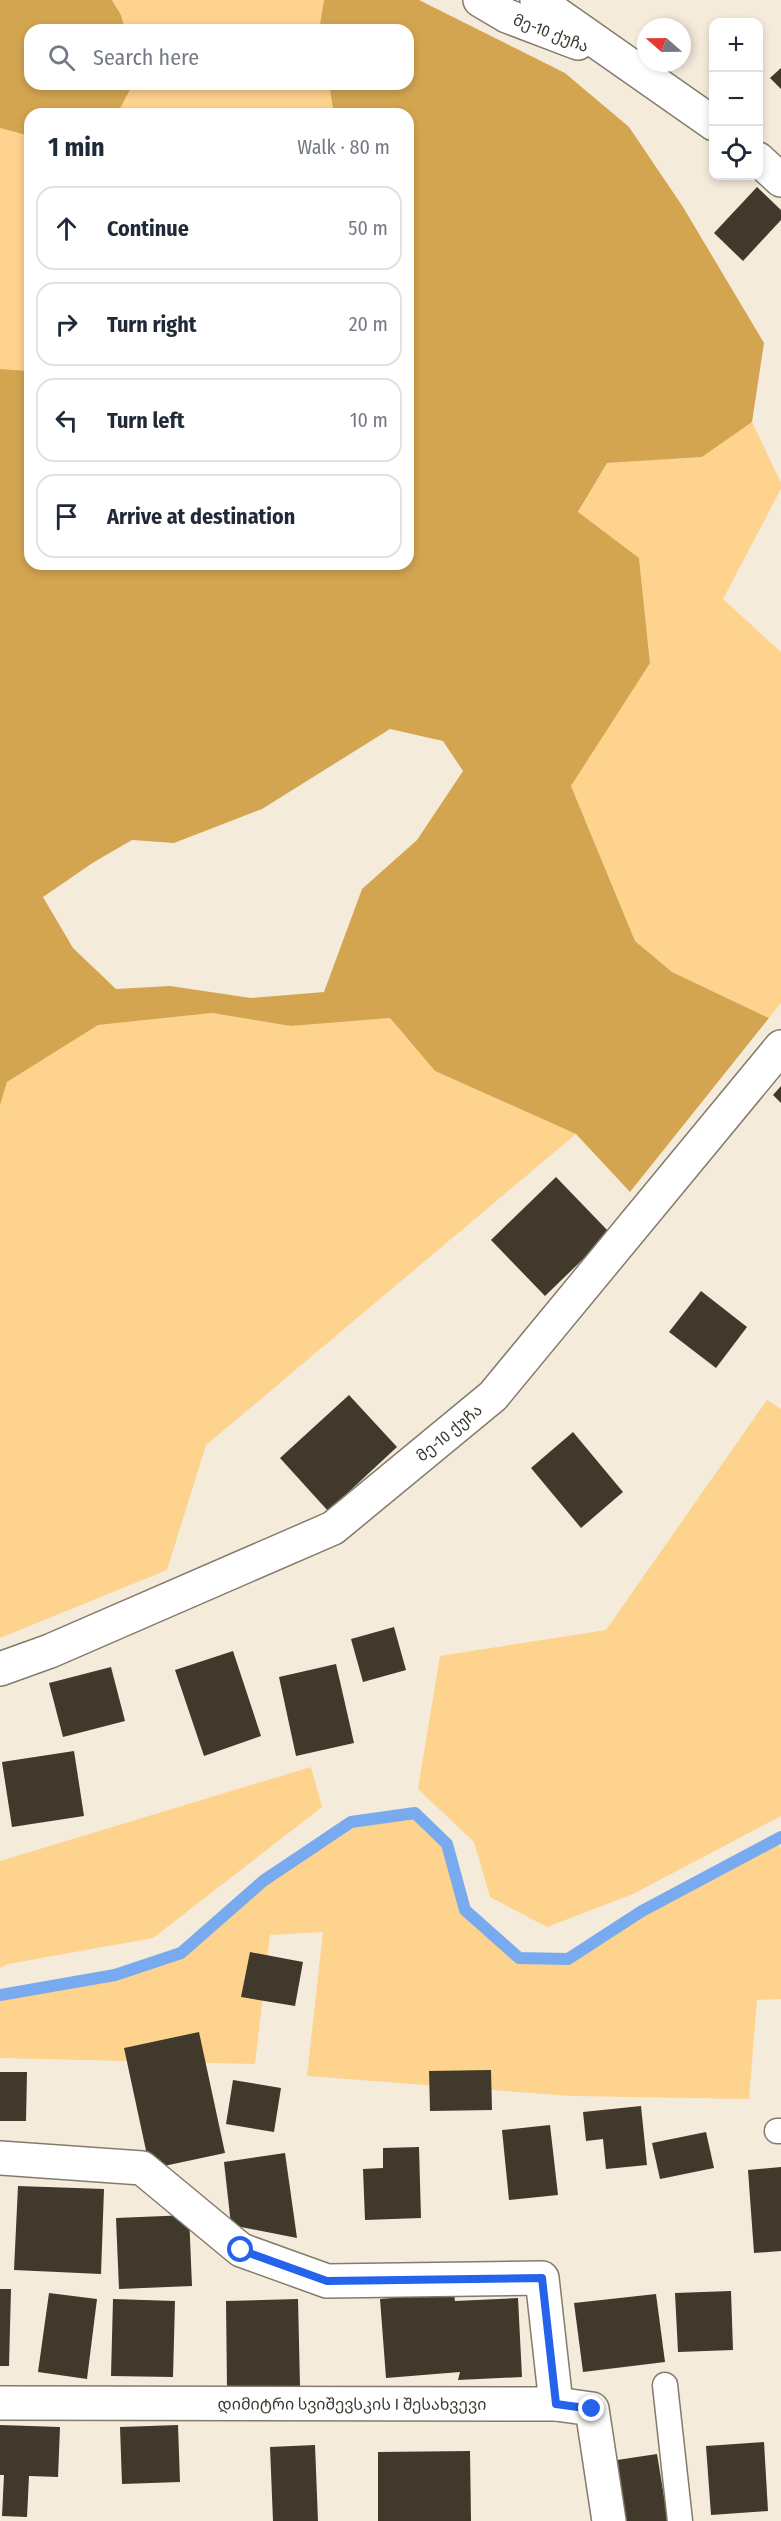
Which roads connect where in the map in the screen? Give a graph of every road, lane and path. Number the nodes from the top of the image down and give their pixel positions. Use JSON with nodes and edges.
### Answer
{"nodes":[{"id":1,"x":480,"y":0,"type":"edge"},
{"id":2,"x":537,"y":0,"type":"edge"},
{"id":3,"x":625,"y":61,"type":"junction"},
{"id":4,"x":709,"y":120,"type":"edge"},
{"id":5,"x":763,"y":163,"type":"edge"},
{"id":6,"x":781,"y":180,"type":"edge"},
{"id":7,"x":781,"y":1047,"type":"edge"},
{"id":8,"x":0,"y":1669,"type":"edge"},
{"id":9,"x":0,"y":2158,"type":"edge"},
{"id":10,"x":665,"y":2385,"type":"dead end"},
{"id":11,"x":0,"y":2403,"type":"edge"},
{"id":12,"x":556,"y":2404,"type":"junction"},
{"id":13,"x":609,"y":2521,"type":"edge"},
{"id":14,"x":680,"y":2521,"type":"edge"}],
"edges":[{"from":1,"to":3,"type":"street","name":"მე-10 ქუჩა"},
{"from":2,"to":3,"type":"street"},
{"from":3,"to":4,"type":"street"},
{"from":5,"to":6,"type":"street"},
{"from":7,"to":8,"type":"street","name":"მე-10 ქუჩა"},
{"from":9,"to":12,"type":"street"},
{"from":10,"to":14,"type":"lane"},
{"from":11,"to":12,"type":"street","name":"დიმიტრი სვიშევსკის I შესახვევი"},
{"from":12,"to":13,"type":"street","name":"დიმიტრი სვიშევსკის I შესახვევი"}]}
